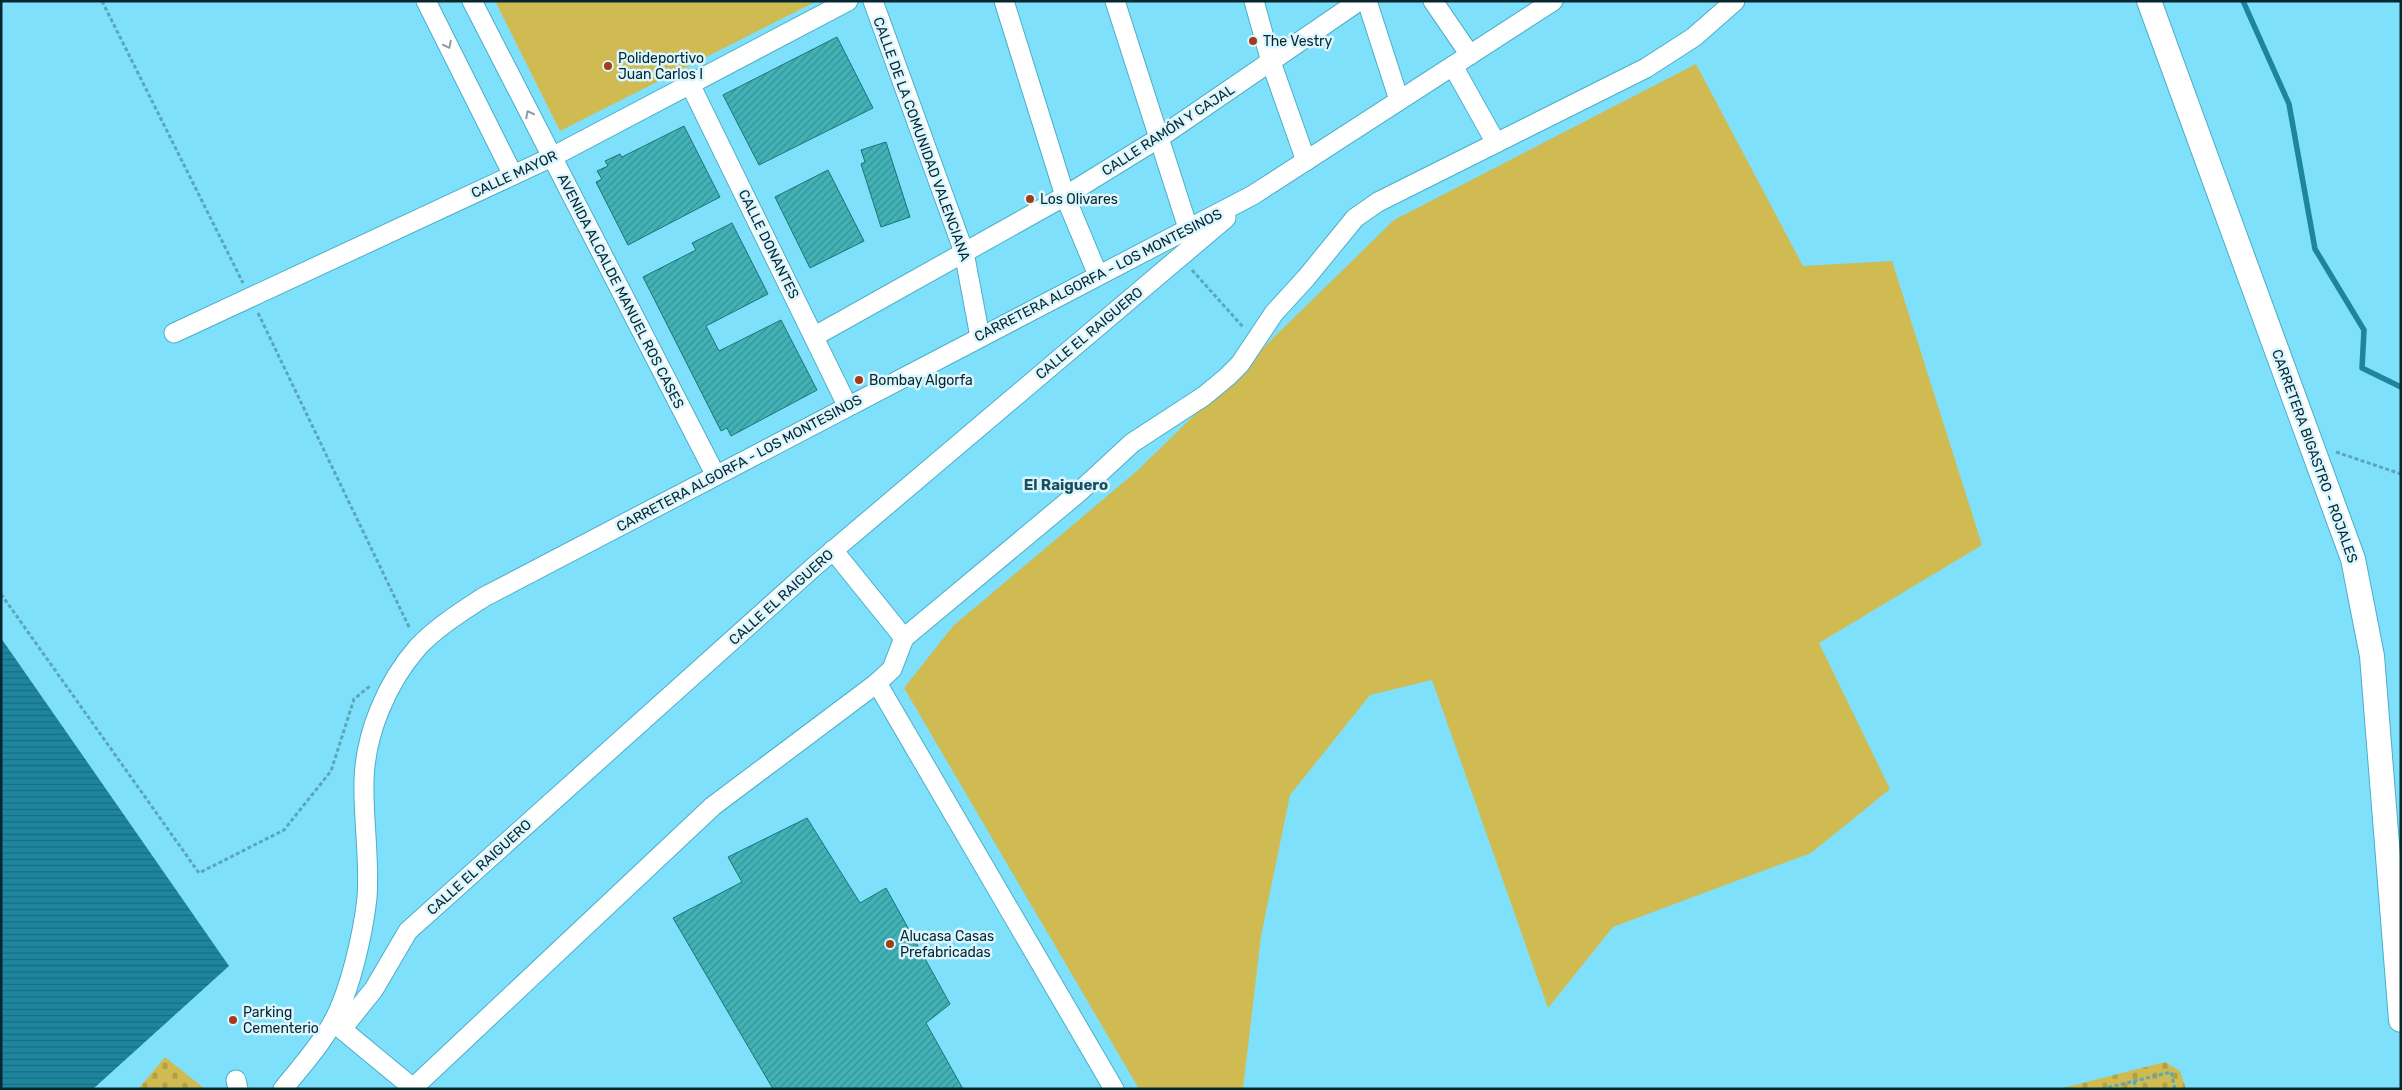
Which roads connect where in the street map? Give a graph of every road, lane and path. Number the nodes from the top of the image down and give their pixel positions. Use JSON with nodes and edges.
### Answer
{"nodes":[{"id":1,"x":102,"y":1,"type":"edge"},
{"id":2,"x":426,"y":1,"type":"edge"},
{"id":3,"x":472,"y":1,"type":"edge"},
{"id":4,"x":848,"y":1,"type":"edge"},
{"id":5,"x":873,"y":1,"type":"edge"},
{"id":6,"x":1004,"y":1,"type":"edge"},
{"id":7,"x":1115,"y":1,"type":"edge"},
{"id":8,"x":1254,"y":1,"type":"edge"},
{"id":9,"x":1359,"y":1,"type":"edge"},
{"id":10,"x":1367,"y":1,"type":"edge"},
{"id":11,"x":1433,"y":1,"type":"edge"},
{"id":12,"x":1553,"y":1,"type":"edge"},
{"id":13,"x":1735,"y":1,"type":"edge"},
{"id":14,"x":2149,"y":1,"type":"edge"},
{"id":15,"x":1470,"y":55,"type":"junction"},
{"id":16,"x":1271,"y":62,"type":"junction"},
{"id":17,"x":1453,"y":66,"type":"junction"},
{"id":18,"x":690,"y":84,"type":"junction"},
{"id":19,"x":1399,"y":100,"type":"junction"},
{"id":20,"x":1159,"y":138,"type":"junction"},
{"id":21,"x":1496,"y":143,"type":"junction"},
{"id":22,"x":552,"y":157,"type":"junction"},
{"id":23,"x":1306,"y":160,"type":"junction"},
{"id":24,"x":513,"y":175,"type":"junction"},
{"id":25,"x":1253,"y":195,"type":"junction"},
{"id":26,"x":1065,"y":196,"type":"junction"},
{"id":27,"x":1188,"y":228,"type":"junction"},
{"id":28,"x":964,"y":252,"type":"junction"},
{"id":29,"x":1180,"y":256,"type":"junction"},
{"id":30,"x":1098,"y":275,"type":"junction"},
{"id":31,"x":250,"y":298,"type":"junction"},
{"id":32,"x":174,"y":333,"type":"dead end"},
{"id":33,"x":815,"y":336,"type":"junction"},
{"id":34,"x":980,"y":337,"type":"junction"},
{"id":35,"x":1255,"y":340,"type":"junction"},
{"id":36,"x":847,"y":405,"type":"junction"},
{"id":37,"x":2314,"y":446,"type":"junction"},
{"id":38,"x":715,"y":474,"type":"junction"},
{"id":39,"x":2399,"y":474,"type":"edge"},
{"id":40,"x":833,"y":550,"type":"junction"},
{"id":41,"x":1,"y":594,"type":"edge"},
{"id":42,"x":904,"y":638,"type":"junction"},
{"id":43,"x":419,"y":646,"type":"junction"},
{"id":44,"x":374,"y":682,"type":"dead end"},
{"id":45,"x":877,"y":684,"type":"junction"},
{"id":46,"x":2401,"y":1020,"type":"edge"},
{"id":47,"x":338,"y":1025,"type":"junction"},
{"id":48,"x":2134,"y":1081,"type":"junction"},
{"id":49,"x":283,"y":1089,"type":"edge"},
{"id":50,"x":1114,"y":1089,"type":"edge"},
{"id":51,"x":2102,"y":1089,"type":"edge"},
{"id":52,"x":2136,"y":1089,"type":"edge"},
{"id":53,"x":2174,"y":1089,"type":"edge"}],
"edges":[{"from":1,"to":31,"type":"path"},
{"from":2,"to":24,"type":"street","one_way":true},
{"from":22,"to":3,"type":"street","name":"AVENIDA ALCALDE MANUEL ROS CASES","one_way":true},
{"from":4,"to":18,"type":"street","name":"CALLE MAYOR"},
{"from":5,"to":28,"type":"street","name":"CALLE DE LA COMUNIDAD VALENCIANA"},
{"from":6,"to":26,"type":"street"},
{"from":7,"to":20,"type":"street"},
{"from":8,"to":16,"type":"street"},
{"from":9,"to":16,"type":"street","name":"CALLE RAMÓN Y CAJAL"},
{"from":10,"to":19,"type":"street"},
{"from":11,"to":15,"type":"street"},
{"from":12,"to":15,"type":"street","name":"CARRETERA ALGORFA - LOS MONTESINOS"},
{"from":13,"to":21,"type":"street"},
{"from":14,"to":37,"type":"main road","name":"CARRETERA BIGASTRO - ROJALES"},
{"from":15,"to":17,"type":"street","name":"CARRETERA ALGORFA - LOS MONTESINOS"},
{"from":16,"to":20,"type":"street","name":"CALLE RAMÓN Y CAJAL"},
{"from":16,"to":23,"type":"street"},
{"from":17,"to":19,"type":"street","name":"CARRETERA ALGORFA - LOS MONTESINOS"},
{"from":17,"to":21,"type":"street"},
{"from":18,"to":22,"type":"street","name":"CALLE MAYOR"},
{"from":18,"to":33,"type":"street","name":"CALLE DONANTES"},
{"from":19,"to":23,"type":"street","name":"CARRETERA ALGORFA - LOS MONTESINOS"},
{"from":20,"to":26,"type":"street","name":"CALLE RAMÓN Y CAJAL"},
{"from":20,"to":27,"type":"street"},
{"from":21,"to":35,"type":"street"},
{"from":22,"to":24,"type":"street","name":"CALLE MAYOR"},
{"from":22,"to":38,"type":"street","name":"AVENIDA ALCALDE MANUEL ROS CASES"},
{"from":23,"to":25,"type":"street","name":"CARRETERA ALGORFA - LOS MONTESINOS"},
{"from":24,"to":31,"type":"street","name":"CALLE MAYOR"},
{"from":25,"to":27,"type":"street","name":"CARRETERA ALGORFA - LOS MONTESINOS"},
{"from":25,"to":29,"type":"street","name":"CALLE EL RAIGUERO"},
{"from":26,"to":28,"type":"street","name":"CALLE RAMÓN Y CAJAL"},
{"from":26,"to":30,"type":"street"},
{"from":27,"to":30,"type":"street","name":"CARRETERA ALGORFA - LOS MONTESINOS"},
{"from":28,"to":33,"type":"street","name":"CALLE RAMÓN Y CAJAL"},
{"from":28,"to":34,"type":"street","name":"CALLE DE LA COMUNIDAD VALENCIANA"},
{"from":29,"to":35,"type":"path"},
{"from":29,"to":40,"type":"street","name":"CALLE EL RAIGUERO"},
{"from":30,"to":34,"type":"street","name":"CARRETERA ALGORFA - LOS MONTESINOS"},
{"from":31,"to":32,"type":"street","name":"CALLE MAYOR"},
{"from":31,"to":43,"type":"path"},
{"from":33,"to":36,"type":"street","name":"CALLE DONANTES"},
{"from":34,"to":36,"type":"street","name":"CARRETERA ALGORFA - LOS MONTESINOS"},
{"from":35,"to":42,"type":"street"},
{"from":36,"to":38,"type":"street","name":"CARRETERA ALGORFA - LOS MONTESINOS"},
{"from":37,"to":39,"type":"path"},
{"from":37,"to":46,"type":"main road","name":"CARRETERA BIGASTRO - ROJALES"},
{"from":38,"to":43,"type":"street","name":"CARRETERA ALGORFA - LOS MONTESINOS"},
{"from":40,"to":42,"type":"street"},
{"from":40,"to":47,"type":"street","name":"CALLE EL RAIGUERO"},
{"from":41,"to":44,"type":"path"},
{"from":42,"to":45,"type":"street"},
{"from":43,"to":47,"type":"street","name":"CARRETERA ALGORFA - LOS MONTESINOS"},
{"from":45,"to":47,"type":"street"},
{"from":45,"to":50,"type":"street"},
{"from":47,"to":49,"type":"street","name":"CARRETERA ALGORFA - LOS MONTESINOS"},
{"from":48,"to":51,"type":"path"},
{"from":48,"to":52,"type":"path"},
{"from":48,"to":53,"type":"path"}]}
